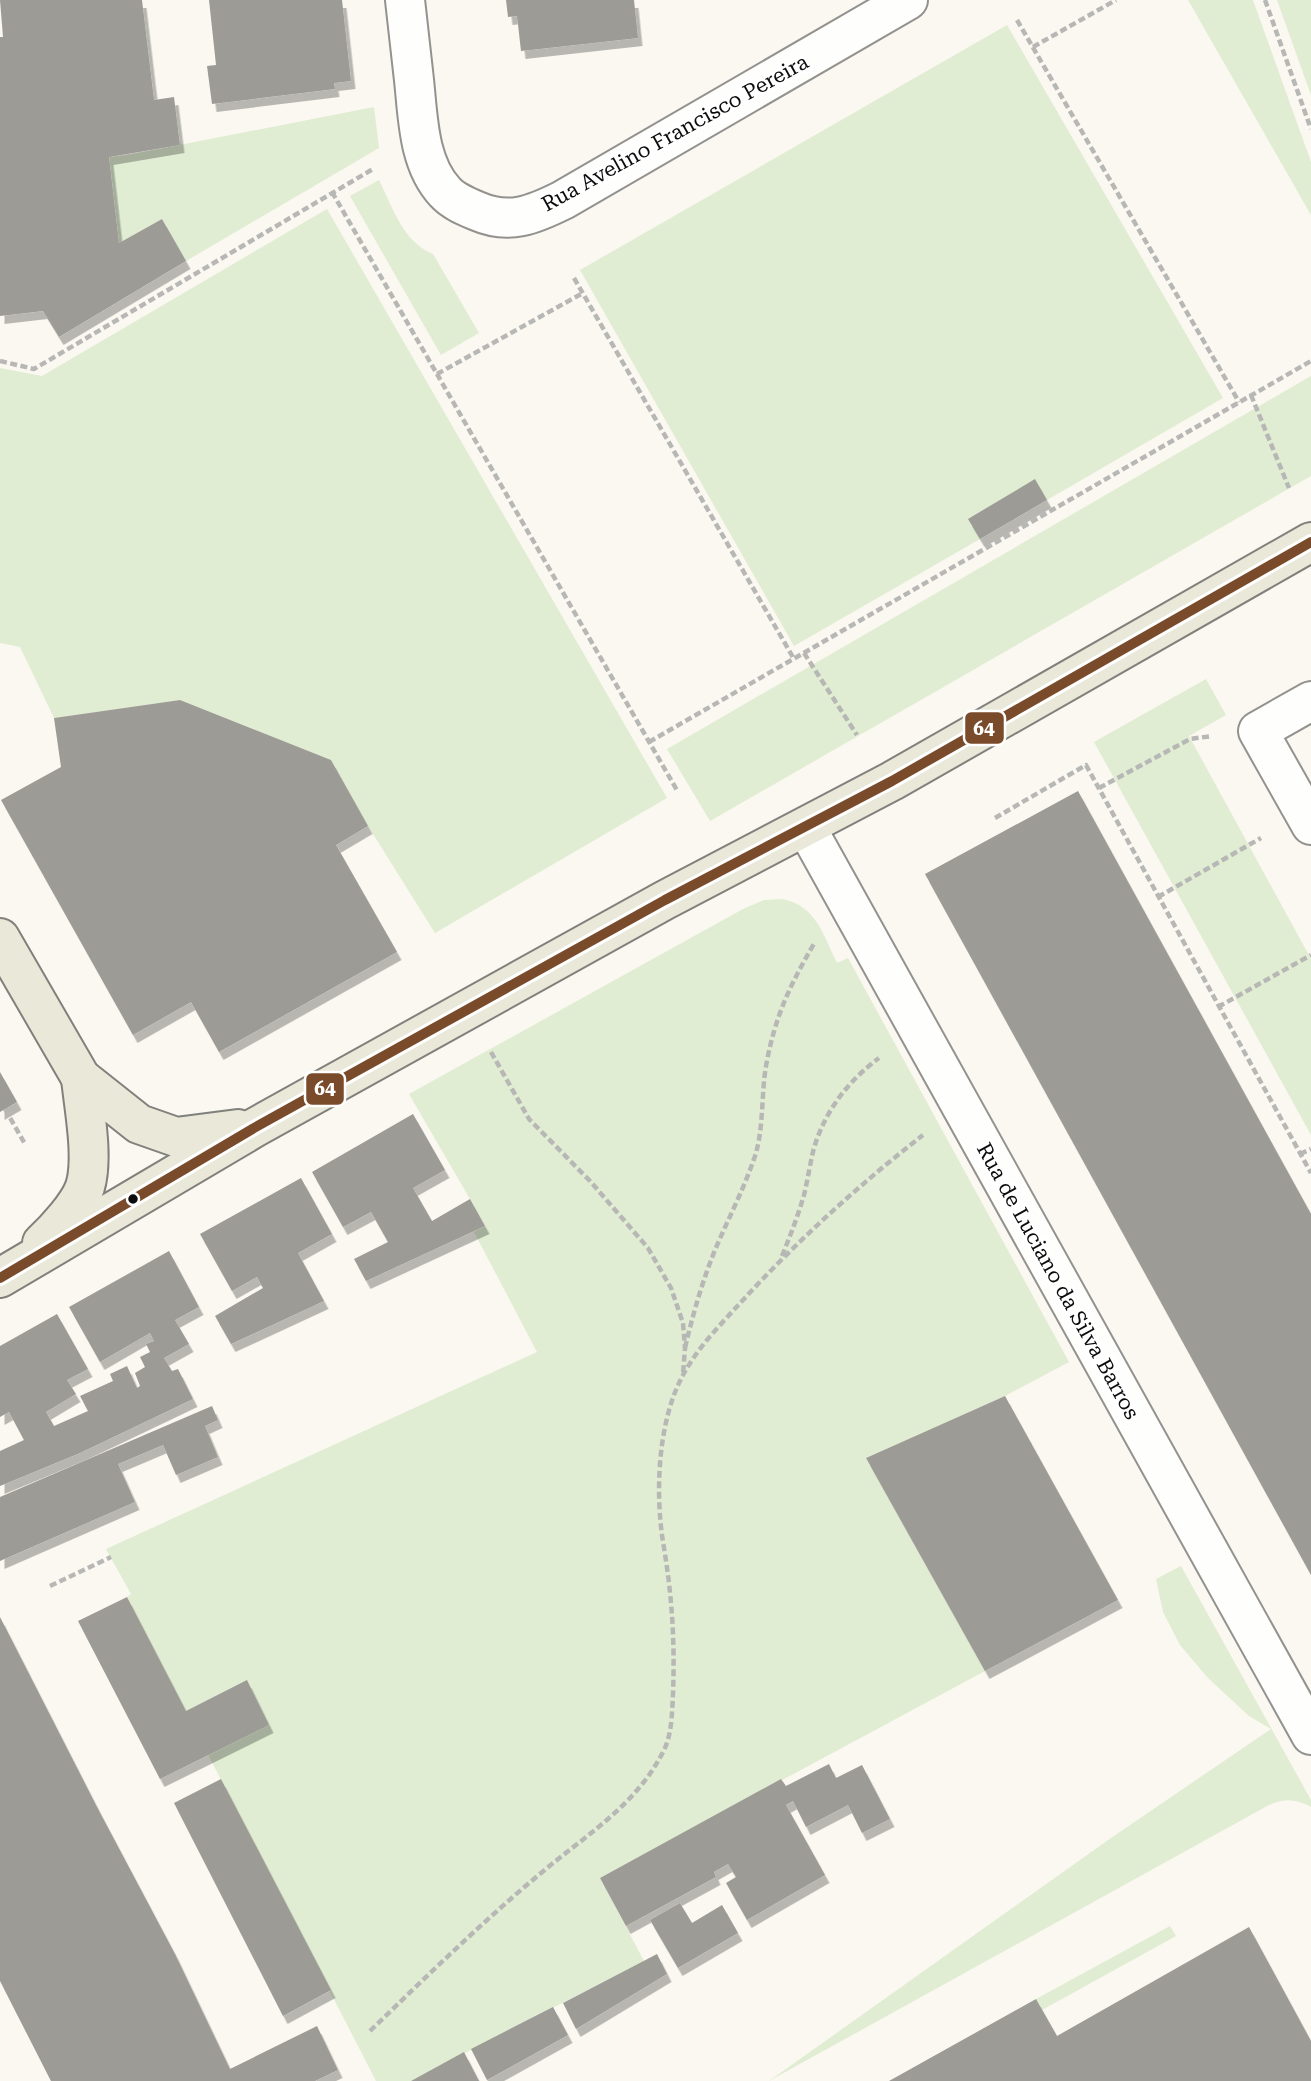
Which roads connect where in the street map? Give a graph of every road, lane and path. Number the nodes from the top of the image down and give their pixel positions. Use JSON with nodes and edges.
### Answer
{"nodes":[{"id":1,"x":405,"y":0,"type":"edge"},
{"id":2,"x":908,"y":0,"type":"edge"},
{"id":3,"x":1116,"y":0,"type":"edge"},
{"id":4,"x":1265,"y":0,"type":"edge"},
{"id":5,"x":1017,"y":20,"type":"dead end"},
{"id":6,"x":1033,"y":47,"type":"junction"},
{"id":7,"x":1311,"y":129,"type":"edge"},
{"id":8,"x":373,"y":169,"type":"dead end"},
{"id":9,"x":332,"y":192,"type":"junction"},
{"id":10,"x":573,"y":278,"type":"dead end"},
{"id":11,"x":583,"y":293,"type":"junction"},
{"id":12,"x":0,"y":361,"type":"edge"},
{"id":13,"x":1311,"y":361,"type":"edge"},
{"id":14,"x":437,"y":374,"type":"junction"},
{"id":15,"x":1251,"y":395,"type":"junction"},
{"id":16,"x":1239,"y":402,"type":"junction"},
{"id":17,"x":1289,"y":488,"type":"dead end"},
{"id":18,"x":1311,"y":542,"type":"edge"},
{"id":19,"x":804,"y":653,"type":"junction"},
{"id":20,"x":794,"y":659,"type":"junction"},
{"id":21,"x":1311,"y":701,"type":"edge"},
{"id":22,"x":857,"y":735,"type":"dead end"},
{"id":23,"x":1190,"y":739,"type":"dead end"},
{"id":24,"x":649,"y":742,"type":"junction"},
{"id":25,"x":1099,"y":789,"type":"junction"},
{"id":26,"x":678,"y":792,"type":"dead end"},
{"id":27,"x":995,"y":817,"type":"dead end"},
{"id":28,"x":1311,"y":825,"type":"edge"},
{"id":29,"x":806,"y":827,"type":"junction"},
{"id":30,"x":1249,"y":845,"type":"dead end"},
{"id":31,"x":1158,"y":897,"type":"junction"},
{"id":32,"x":855,"y":917,"type":"junction"},
{"id":33,"x":0,"y":938,"type":"edge"},
{"id":34,"x":1311,"y":955,"type":"edge"},
{"id":35,"x":1219,"y":1007,"type":"junction"},
{"id":36,"x":468,"y":1009,"type":"junction"},
{"id":37,"x":918,"y":1030,"type":"junction"},
{"id":38,"x":80,"y":1078,"type":"junction"},
{"id":39,"x":961,"y":1107,"type":"junction"},
{"id":40,"x":5,"y":1109,"type":"dead end"},
{"id":41,"x":254,"y":1128,"type":"junction"},
{"id":42,"x":26,"y":1144,"type":"dead end"},
{"id":43,"x":1311,"y":1149,"type":"edge"},
{"id":44,"x":1300,"y":1154,"type":"junction"},
{"id":45,"x":1311,"y":1174,"type":"edge"},
{"id":46,"x":780,"y":1260,"type":"junction"},
{"id":47,"x":6,"y":1274,"type":"edge"},
{"id":48,"x":685,"y":1348,"type":"junction"},
{"id":49,"x":683,"y":1375,"type":"junction"},
{"id":50,"x":110,"y":1557,"type":"dead end"},
{"id":51,"x":50,"y":1586,"type":"dead end"},
{"id":52,"x":1311,"y":1735,"type":"edge"},
{"id":53,"x":370,"y":2031,"type":"dead end"}],
"edges":[{"from":1,"to":2,"type":"street","name":"Rua Avelino Francisco Pereira"},
{"from":3,"to":6,"type":"path"},
{"from":4,"to":7,"type":"path"},
{"from":5,"to":6,"type":"path"},
{"from":6,"to":16,"type":"path"},
{"from":8,"to":9,"type":"path"},
{"from":9,"to":12,"type":"path"},
{"from":9,"to":14,"type":"path"},
{"from":10,"to":11,"type":"path"},
{"from":11,"to":14,"type":"path"},
{"from":11,"to":20,"type":"path"},
{"from":13,"to":15,"type":"path"},
{"from":14,"to":24,"type":"path"},
{"from":15,"to":16,"type":"path"},
{"from":15,"to":17,"type":"path"},
{"from":16,"to":19,"type":"path"},
{"from":18,"to":29,"type":"main road"},
{"from":19,"to":20,"type":"path"},
{"from":19,"to":22,"type":"path"},
{"from":20,"to":24,"type":"path"},
{"from":21,"to":28,"type":"street"},
{"from":23,"to":25,"type":"path"},
{"from":24,"to":26,"type":"path"},
{"from":25,"to":27,"type":"path"},
{"from":25,"to":31,"type":"path"},
{"from":29,"to":32,"type":"street","name":"Rua de Luciano da Silva Barros"},
{"from":29,"to":36,"type":"main road"},
{"from":30,"to":31,"type":"path"},
{"from":31,"to":35,"type":"path"},
{"from":32,"to":37,"type":"street","name":"Rua de Luciano da Silva Barros"},
{"from":32,"to":48,"type":"path"},
{"from":33,"to":38,"type":"main road"},
{"from":34,"to":35,"type":"path"},
{"from":35,"to":44,"type":"path"},
{"from":36,"to":41,"type":"main road"},
{"from":36,"to":48,"type":"path"},
{"from":37,"to":39,"type":"street","name":"Rua de Luciano da Silva Barros"},
{"from":37,"to":46,"type":"path"},
{"from":38,"to":41,"type":"main road"},
{"from":38,"to":47,"type":"main road"},
{"from":39,"to":46,"type":"path"},
{"from":39,"to":52,"type":"street","name":"Rua de Luciano da Silva Barros"},
{"from":40,"to":42,"type":"path"},
{"from":41,"to":47,"type":"main road"},
{"from":43,"to":44,"type":"path"},
{"from":44,"to":45,"type":"path"},
{"from":46,"to":49,"type":"path"},
{"from":48,"to":49,"type":"path"},
{"from":49,"to":53,"type":"path"},
{"from":50,"to":51,"type":"path"}]}
